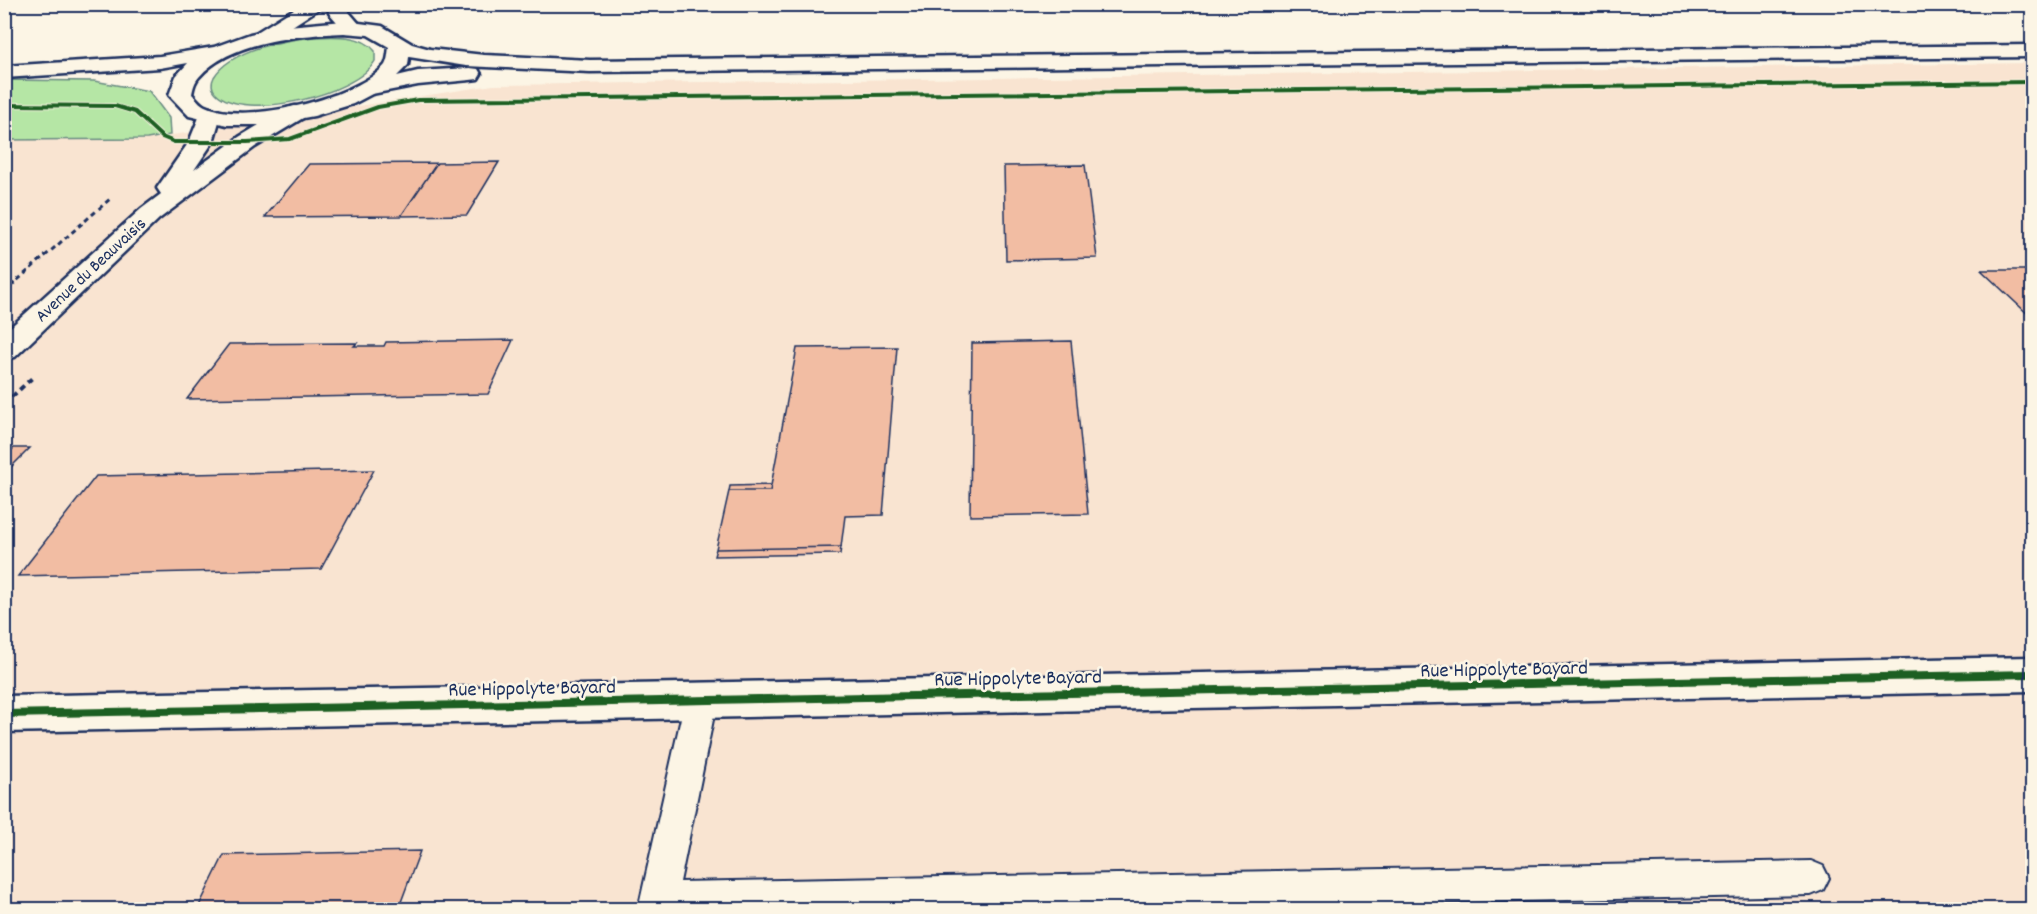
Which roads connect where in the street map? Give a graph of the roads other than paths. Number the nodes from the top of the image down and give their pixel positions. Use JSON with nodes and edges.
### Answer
{"nodes":[{"id":1,"x":317,"y":4,"type":"edge"},
{"id":2,"x":338,"y":4,"type":"edge"},
{"id":3,"x":351,"y":26,"type":"junction"},
{"id":4,"x":264,"y":36,"type":"junction"},
{"id":5,"x":400,"y":45,"type":"junction"},
{"id":6,"x":223,"y":51,"type":"junction"},
{"id":7,"x":2032,"y":51,"type":"edge"},
{"id":8,"x":590,"y":66,"type":"junction"},
{"id":9,"x":4,"y":72,"type":"edge"},
{"id":10,"x":167,"y":86,"type":"junction"},
{"id":11,"x":369,"y":89,"type":"junction"},
{"id":12,"x":295,"y":113,"type":"junction"},
{"id":13,"x":210,"y":115,"type":"junction"},
{"id":14,"x":150,"y":213,"type":"junction"},
{"id":15,"x":4,"y":350,"type":"edge"},
{"id":16,"x":2032,"y":674,"type":"edge"},
{"id":17,"x":700,"y":700,"type":"junction"},
{"id":18,"x":4,"y":714,"type":"edge"},
{"id":19,"x":1811,"y":878,"type":"dead end"},
{"id":20,"x":657,"y":905,"type":"edge"}],
"edges":[{"from":1,"to":4,"type":"main road"},
{"from":2,"to":3,"type":"main road"},
{"from":3,"to":4,"type":"main road"},
{"from":3,"to":5,"type":"main road"},
{"from":4,"to":6,"type":"main road"},
{"from":5,"to":8,"type":"main road"},
{"from":5,"to":11,"type":"main road"},
{"from":6,"to":9,"type":"main road"},
{"from":6,"to":10,"type":"main road"},
{"from":7,"to":8,"type":"main road"},
{"from":8,"to":11,"type":"main road"},
{"from":9,"to":10,"type":"main road"},
{"from":10,"to":13,"type":"main road"},
{"from":11,"to":12,"type":"main road"},
{"from":12,"to":13,"type":"main road"},
{"from":12,"to":14,"type":"main road","name":"Avenue du Beauvaisis"},
{"from":13,"to":14,"type":"main road","name":"Avenue du Beauvaisis"},
{"from":14,"to":15,"type":"main road","name":"Avenue du Beauvaisis"},
{"from":16,"to":17,"type":"main road","name":"Rue Hippolyte Bayard"},
{"from":17,"to":18,"type":"main road","name":"Rue Hippolyte Bayard"},
{"from":17,"to":20,"type":"lane"},
{"from":19,"to":20,"type":"lane"}]}
